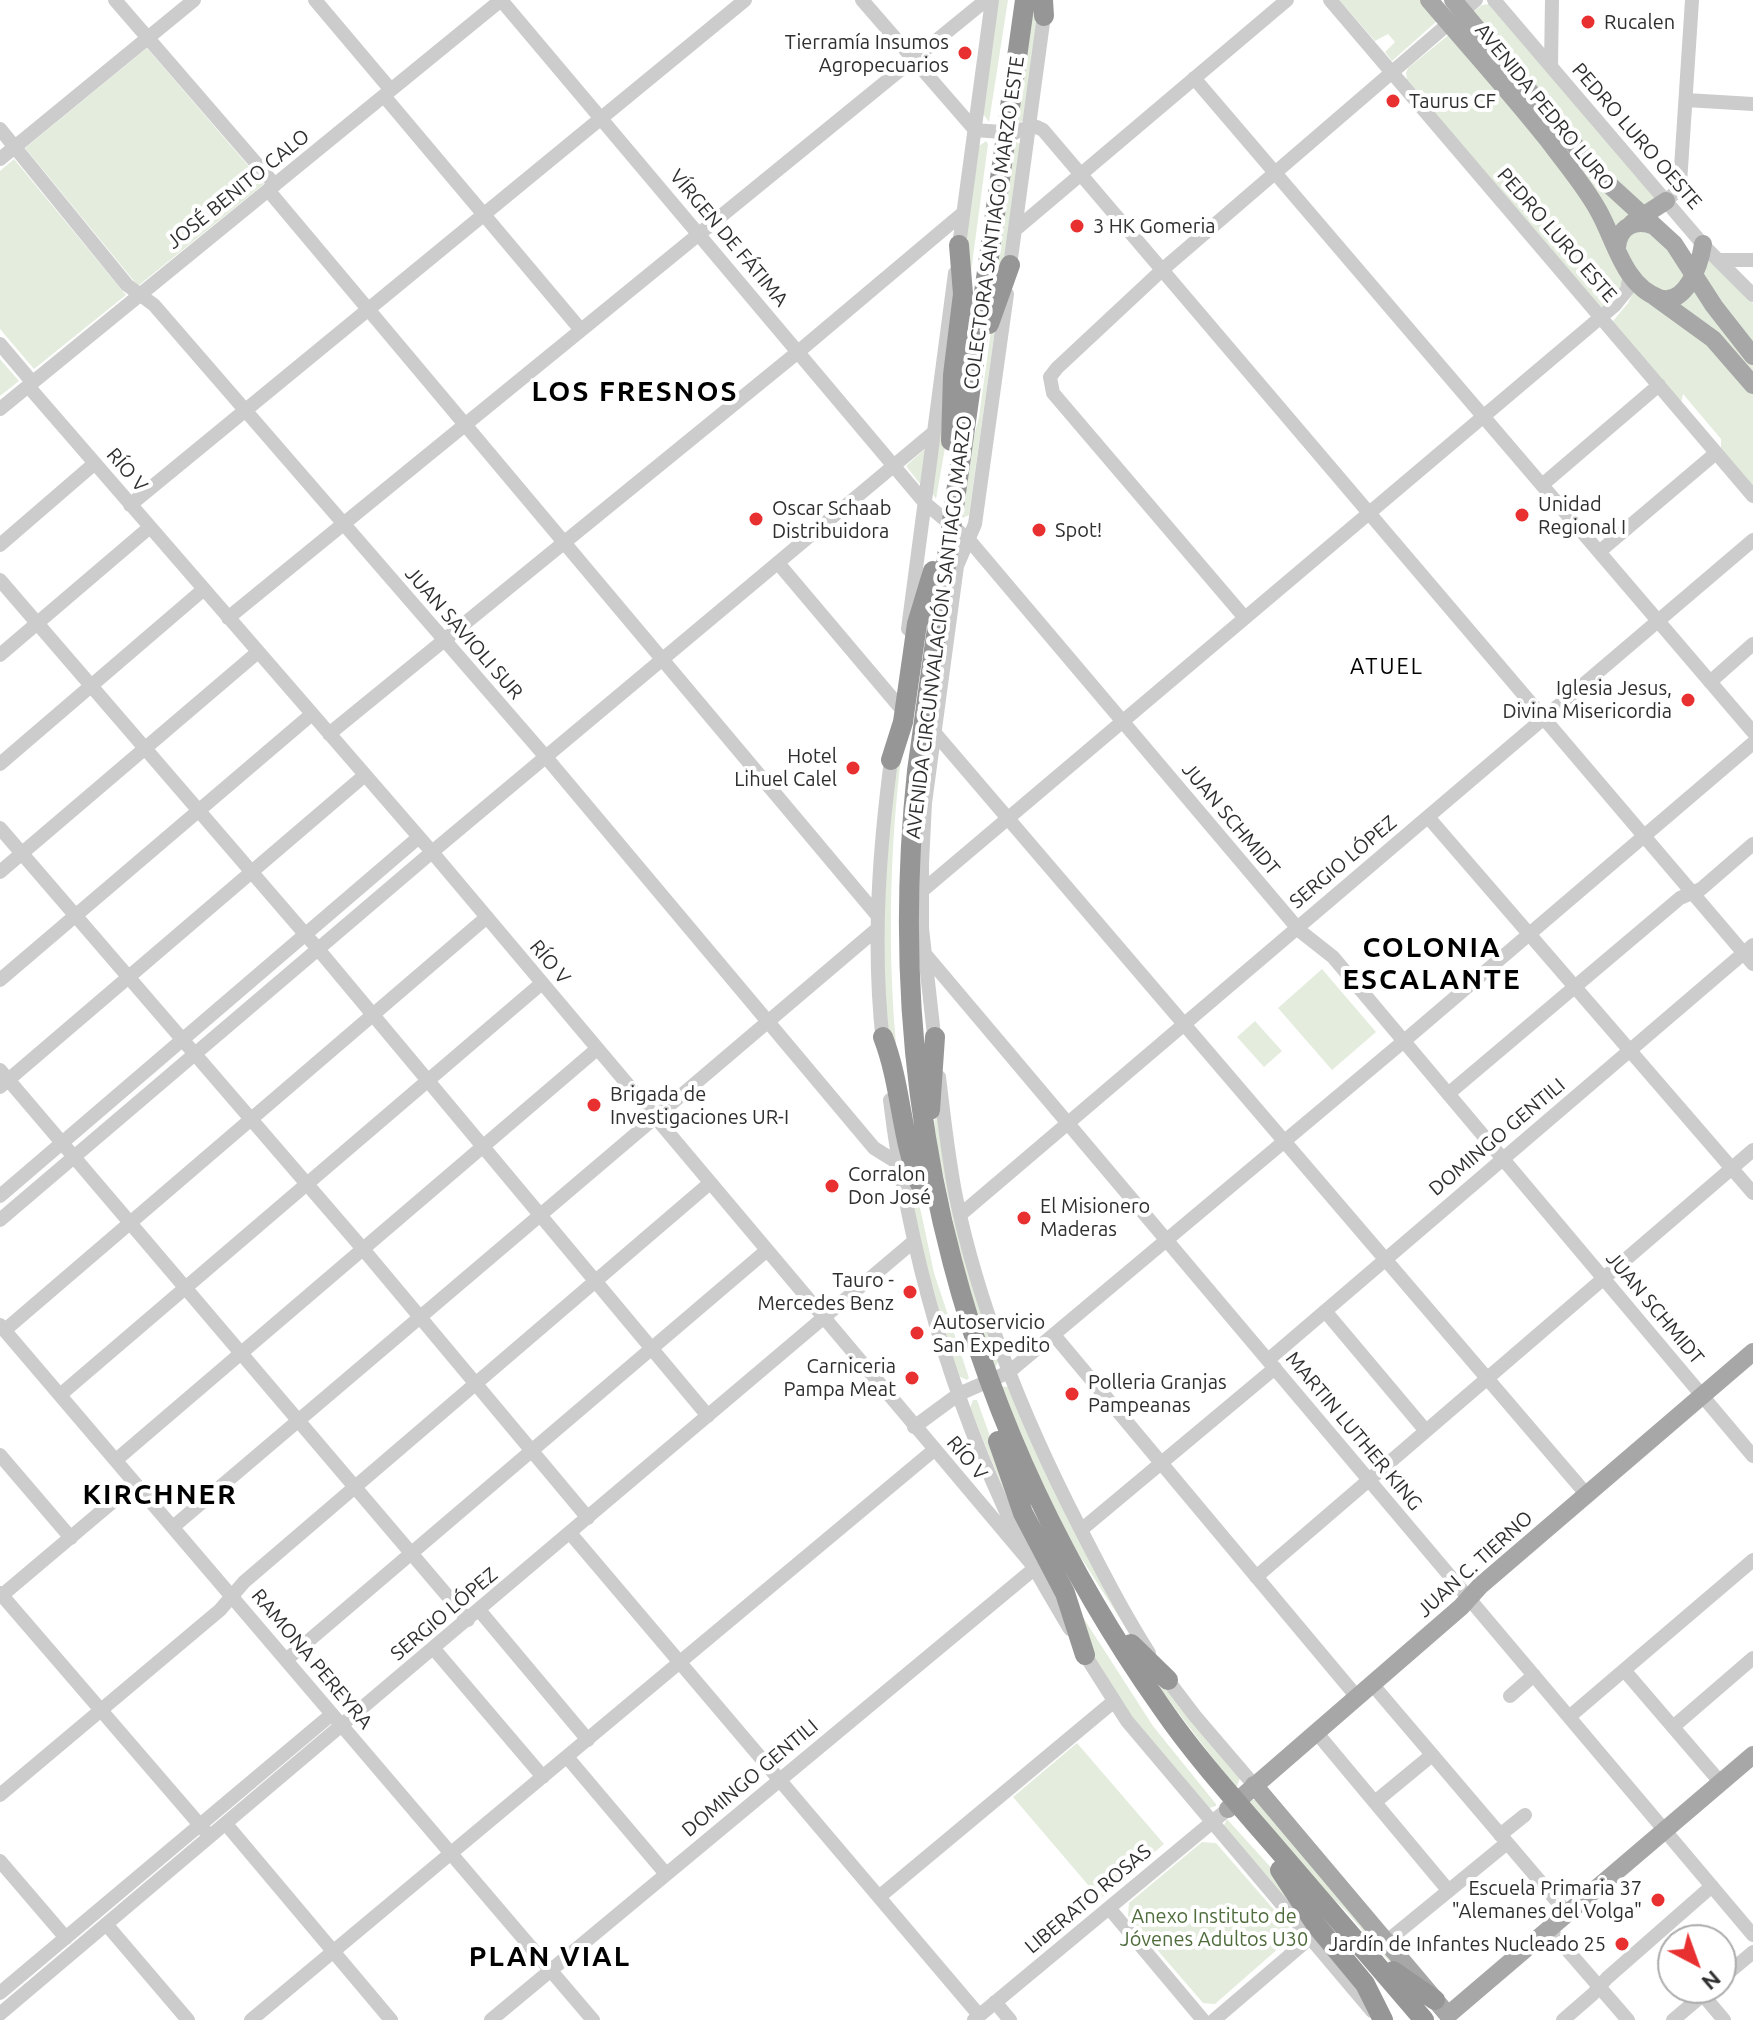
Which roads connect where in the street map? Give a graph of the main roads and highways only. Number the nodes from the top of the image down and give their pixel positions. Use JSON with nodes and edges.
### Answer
{"nodes":[{"id":1,"x":1013,"y":0,"type":"edge"},
{"id":2,"x":1025,"y":0,"type":"edge"},
{"id":3,"x":1429,"y":0,"type":"edge"},
{"id":4,"x":1460,"y":9,"type":"edge"},
{"id":5,"x":992,"y":131,"type":"junction"},
{"id":6,"x":1666,"y":201,"type":"road end"},
{"id":7,"x":1641,"y":223,"type":"junction"},
{"id":8,"x":1703,"y":244,"type":"road end"},
{"id":9,"x":959,"y":245,"type":"road end"},
{"id":10,"x":1617,"y":247,"type":"junction"},
{"id":11,"x":1010,"y":265,"type":"road end"},
{"id":12,"x":1690,"y":274,"type":"junction"},
{"id":13,"x":1653,"y":295,"type":"junction"},
{"id":14,"x":1753,"y":356,"type":"edge"},
{"id":15,"x":1753,"y":385,"type":"edge"},
{"id":16,"x":943,"y":437,"type":"junction"},
{"id":17,"x":960,"y":465,"type":"junction"},
{"id":18,"x":946,"y":522,"type":"junction"},
{"id":19,"x":933,"y":571,"type":"junction"},
{"id":20,"x":891,"y":760,"type":"road end"},
{"id":21,"x":883,"y":1037,"type":"road end"},
{"id":22,"x":935,"y":1037,"type":"road end"},
{"id":23,"x":920,"y":1184,"type":"junction"},
{"id":24,"x":946,"y":1244,"type":"junction"},
{"id":25,"x":1753,"y":1352,"type":"edge"},
{"id":26,"x":975,"y":1387,"type":"junction"},
{"id":27,"x":998,"y":1441,"type":"junction"},
{"id":28,"x":1049,"y":1523,"type":"junction"},
{"id":29,"x":1085,"y":1655,"type":"road end"},
{"id":30,"x":1168,"y":1680,"type":"road end"},
{"id":31,"x":1753,"y":1755,"type":"edge"},
{"id":32,"x":1254,"y":1785,"type":"junction"},
{"id":33,"x":1232,"y":1805,"type":"junction"},
{"id":34,"x":1287,"y":1869,"type":"junction"},
{"id":35,"x":1445,"y":2012,"type":"edge"},
{"id":36,"x":1381,"y":2020,"type":"edge"},
{"id":37,"x":1409,"y":2020,"type":"edge"},
{"id":38,"x":1424,"y":2020,"type":"edge"}],
"edges":[{"from":1,"to":5,"type":"highway","name":"AVENIDA CIRCUNVALACIÓN SANTIAGO MARZO"},
{"from":2,"to":5,"type":"highway","name":"AVENIDA CIRCUNVALACIÓN SANTIAGO MARZO"},
{"from":3,"to":4,"type":"main road","name":"AVENIDA PEDRO LURO"},
{"from":4,"to":7,"type":"main road","name":"AVENIDA PEDRO LURO"},
{"from":4,"to":10,"type":"main road","name":"AVENIDA PEDRO LURO"},
{"from":5,"to":16,"type":"highway","name":"AVENIDA CIRCUNVALACIÓN SANTIAGO MARZO"},
{"from":5,"to":17,"type":"highway","name":"AVENIDA CIRCUNVALACIÓN SANTIAGO MARZO"},
{"from":6,"to":7,"type":"main road"},
{"from":7,"to":10,"type":"main road"},
{"from":7,"to":12,"type":"main road","name":"AVENIDA PEDRO LURO"},
{"from":8,"to":12,"type":"main road"},
{"from":9,"to":16,"type":"highway"},
{"from":10,"to":13,"type":"main road","name":"AVENIDA PEDRO LURO"},
{"from":11,"to":17,"type":"highway"},
{"from":12,"to":13,"type":"main road"},
{"from":12,"to":14,"type":"main road","name":"AVENIDA PEDRO LURO"},
{"from":13,"to":15,"type":"main road","name":"AVENIDA PEDRO LURO"},
{"from":16,"to":18,"type":"highway","name":"AVENIDA CIRCUNVALACIÓN SANTIAGO MARZO"},
{"from":17,"to":18,"type":"highway","name":"AVENIDA CIRCUNVALACIÓN SANTIAGO MARZO"},
{"from":18,"to":19,"type":"highway","name":"AVENIDA CIRCUNVALACIÓN SANTIAGO MARZO"},
{"from":18,"to":24,"type":"highway","name":"AVENIDA CIRCUNVALACIÓN SANTIAGO MARZO"},
{"from":19,"to":20,"type":"highway"},
{"from":19,"to":23,"type":"highway","name":"AVENIDA CIRCUNVALACIÓN SANTIAGO MARZO"},
{"from":21,"to":23,"type":"highway"},
{"from":22,"to":24,"type":"highway"},
{"from":23,"to":26,"type":"highway","name":"AVENIDA CIRCUNVALACIÓN SANTIAGO MARZO"},
{"from":24,"to":26,"type":"highway","name":"AVENIDA CIRCUNVALACIÓN SANTIAGO MARZO"},
{"from":25,"to":32,"type":"main road","name":"JUAN C. TIERNO"},
{"from":26,"to":27,"type":"highway","name":"AVENIDA CIRCUNVALACIÓN SANTIAGO MARZO"},
{"from":26,"to":28,"type":"highway","name":"AVENIDA CIRCUNVALACIÓN SANTIAGO MARZO"},
{"from":27,"to":29,"type":"highway"},
{"from":27,"to":33,"type":"highway","name":"AVENIDA CIRCUNVALACIÓN SANTIAGO MARZO"},
{"from":28,"to":30,"type":"highway"},
{"from":28,"to":33,"type":"highway","name":"AVENIDA CIRCUNVALACIÓN SANTIAGO MARZO"},
{"from":31,"to":35,"type":"main road"},
{"from":32,"to":33,"type":"main road","name":"JUAN C. TIERNO"},
{"from":32,"to":35,"type":"main road","name":"COLECTORA SANTIAGO MARZO ESTE"},
{"from":33,"to":34,"type":"highway","name":"AVENIDA CIRCUNVALACIÓN SANTIAGO MARZO"},
{"from":34,"to":35,"type":"highway"},
{"from":34,"to":36,"type":"highway"},
{"from":34,"to":37,"type":"highway","name":"AVENIDA CIRCUNVALACIÓN SANTIAGO MARZO"},
{"from":34,"to":38,"type":"highway","name":"AVENIDA CIRCUNVALACIÓN SANTIAGO MARZO"}]}
